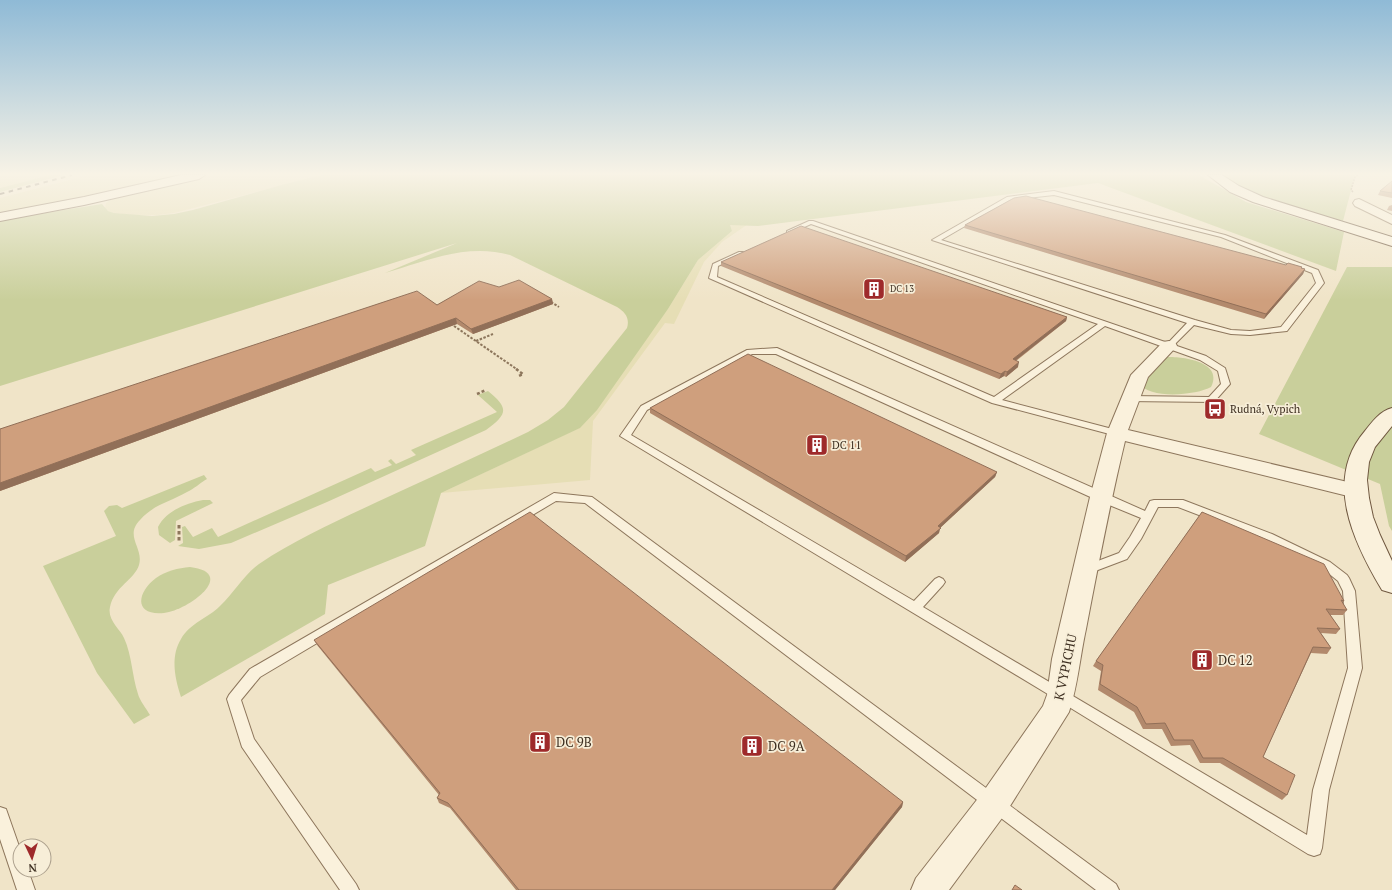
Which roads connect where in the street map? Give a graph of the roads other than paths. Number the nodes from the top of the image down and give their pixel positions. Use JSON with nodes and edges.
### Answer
{"nodes":[{"id":1,"x":977,"y":217,"type":"edge"},
{"id":2,"x":1146,"y":217,"type":"edge"},
{"id":3,"x":1317,"y":217,"type":"edge"},
{"id":4,"x":783,"y":234,"type":"edge"},
{"id":5,"x":1392,"y":242,"type":"edge"},
{"id":6,"x":749,"y":250,"type":"edge"},
{"id":7,"x":1192,"y":322,"type":"junction"},
{"id":8,"x":1104,"y":323,"type":"junction"},
{"id":9,"x":1169,"y":346,"type":"junction"},
{"id":10,"x":1129,"y":399,"type":"junction"},
{"id":11,"x":995,"y":400,"type":"junction"},
{"id":12,"x":1392,"y":414,"type":"edge"},
{"id":13,"x":1117,"y":432,"type":"junction"},
{"id":14,"x":1356,"y":492,"type":"junction"},
{"id":15,"x":1101,"y":497,"type":"junction"},
{"id":16,"x":1147,"y":516,"type":"junction"},
{"id":17,"x":1085,"y":571,"type":"junction"},
{"id":18,"x":939,"y":582,"type":"dead end"},
{"id":19,"x":1392,"y":583,"type":"edge"},
{"id":20,"x":915,"y":608,"type":"junction"},
{"id":21,"x":1061,"y":695,"type":"junction"},
{"id":22,"x":994,"y":803,"type":"junction"},
{"id":23,"x":0,"y":815,"type":"edge"},
{"id":24,"x":26,"y":890,"type":"edge"},
{"id":25,"x":350,"y":890,"type":"edge"},
{"id":26,"x":928,"y":890,"type":"edge"},
{"id":27,"x":1110,"y":890,"type":"edge"}],
"edges":[{"from":1,"to":7,"type":"lane"},
{"from":2,"to":7,"type":"lane"},
{"from":3,"to":5,"type":"main road"},
{"from":4,"to":8,"type":"lane"},
{"from":6,"to":11,"type":"lane"},
{"from":7,"to":9,"type":"lane"},
{"from":8,"to":9,"type":"lane"},
{"from":8,"to":11,"type":"lane"},
{"from":9,"to":10,"type":"street","name":"K VYPICHU"},
{"from":9,"to":10,"type":"lane"},
{"from":10,"to":13,"type":"street","name":"K VYPICHU"},
{"from":11,"to":13,"type":"lane"},
{"from":12,"to":14,"type":"main road"},
{"from":13,"to":14,"type":"street"},
{"from":13,"to":15,"type":"street","name":"K VYPICHU"},
{"from":14,"to":19,"type":"main road"},
{"from":15,"to":16,"type":"lane"},
{"from":15,"to":17,"type":"street","name":"K VYPICHU"},
{"from":15,"to":20,"type":"lane"},
{"from":16,"to":17,"type":"lane"},
{"from":16,"to":21,"type":"lane"},
{"from":17,"to":21,"type":"street","name":"K VYPICHU"},
{"from":18,"to":20,"type":"lane"},
{"from":20,"to":21,"type":"lane"},
{"from":21,"to":22,"type":"street","name":"K VYPICHU"},
{"from":22,"to":25,"type":"lane"},
{"from":22,"to":26,"type":"street","name":"K VYPICHU"},
{"from":22,"to":27,"type":"lane"},
{"from":23,"to":24,"type":"lane"}]}
